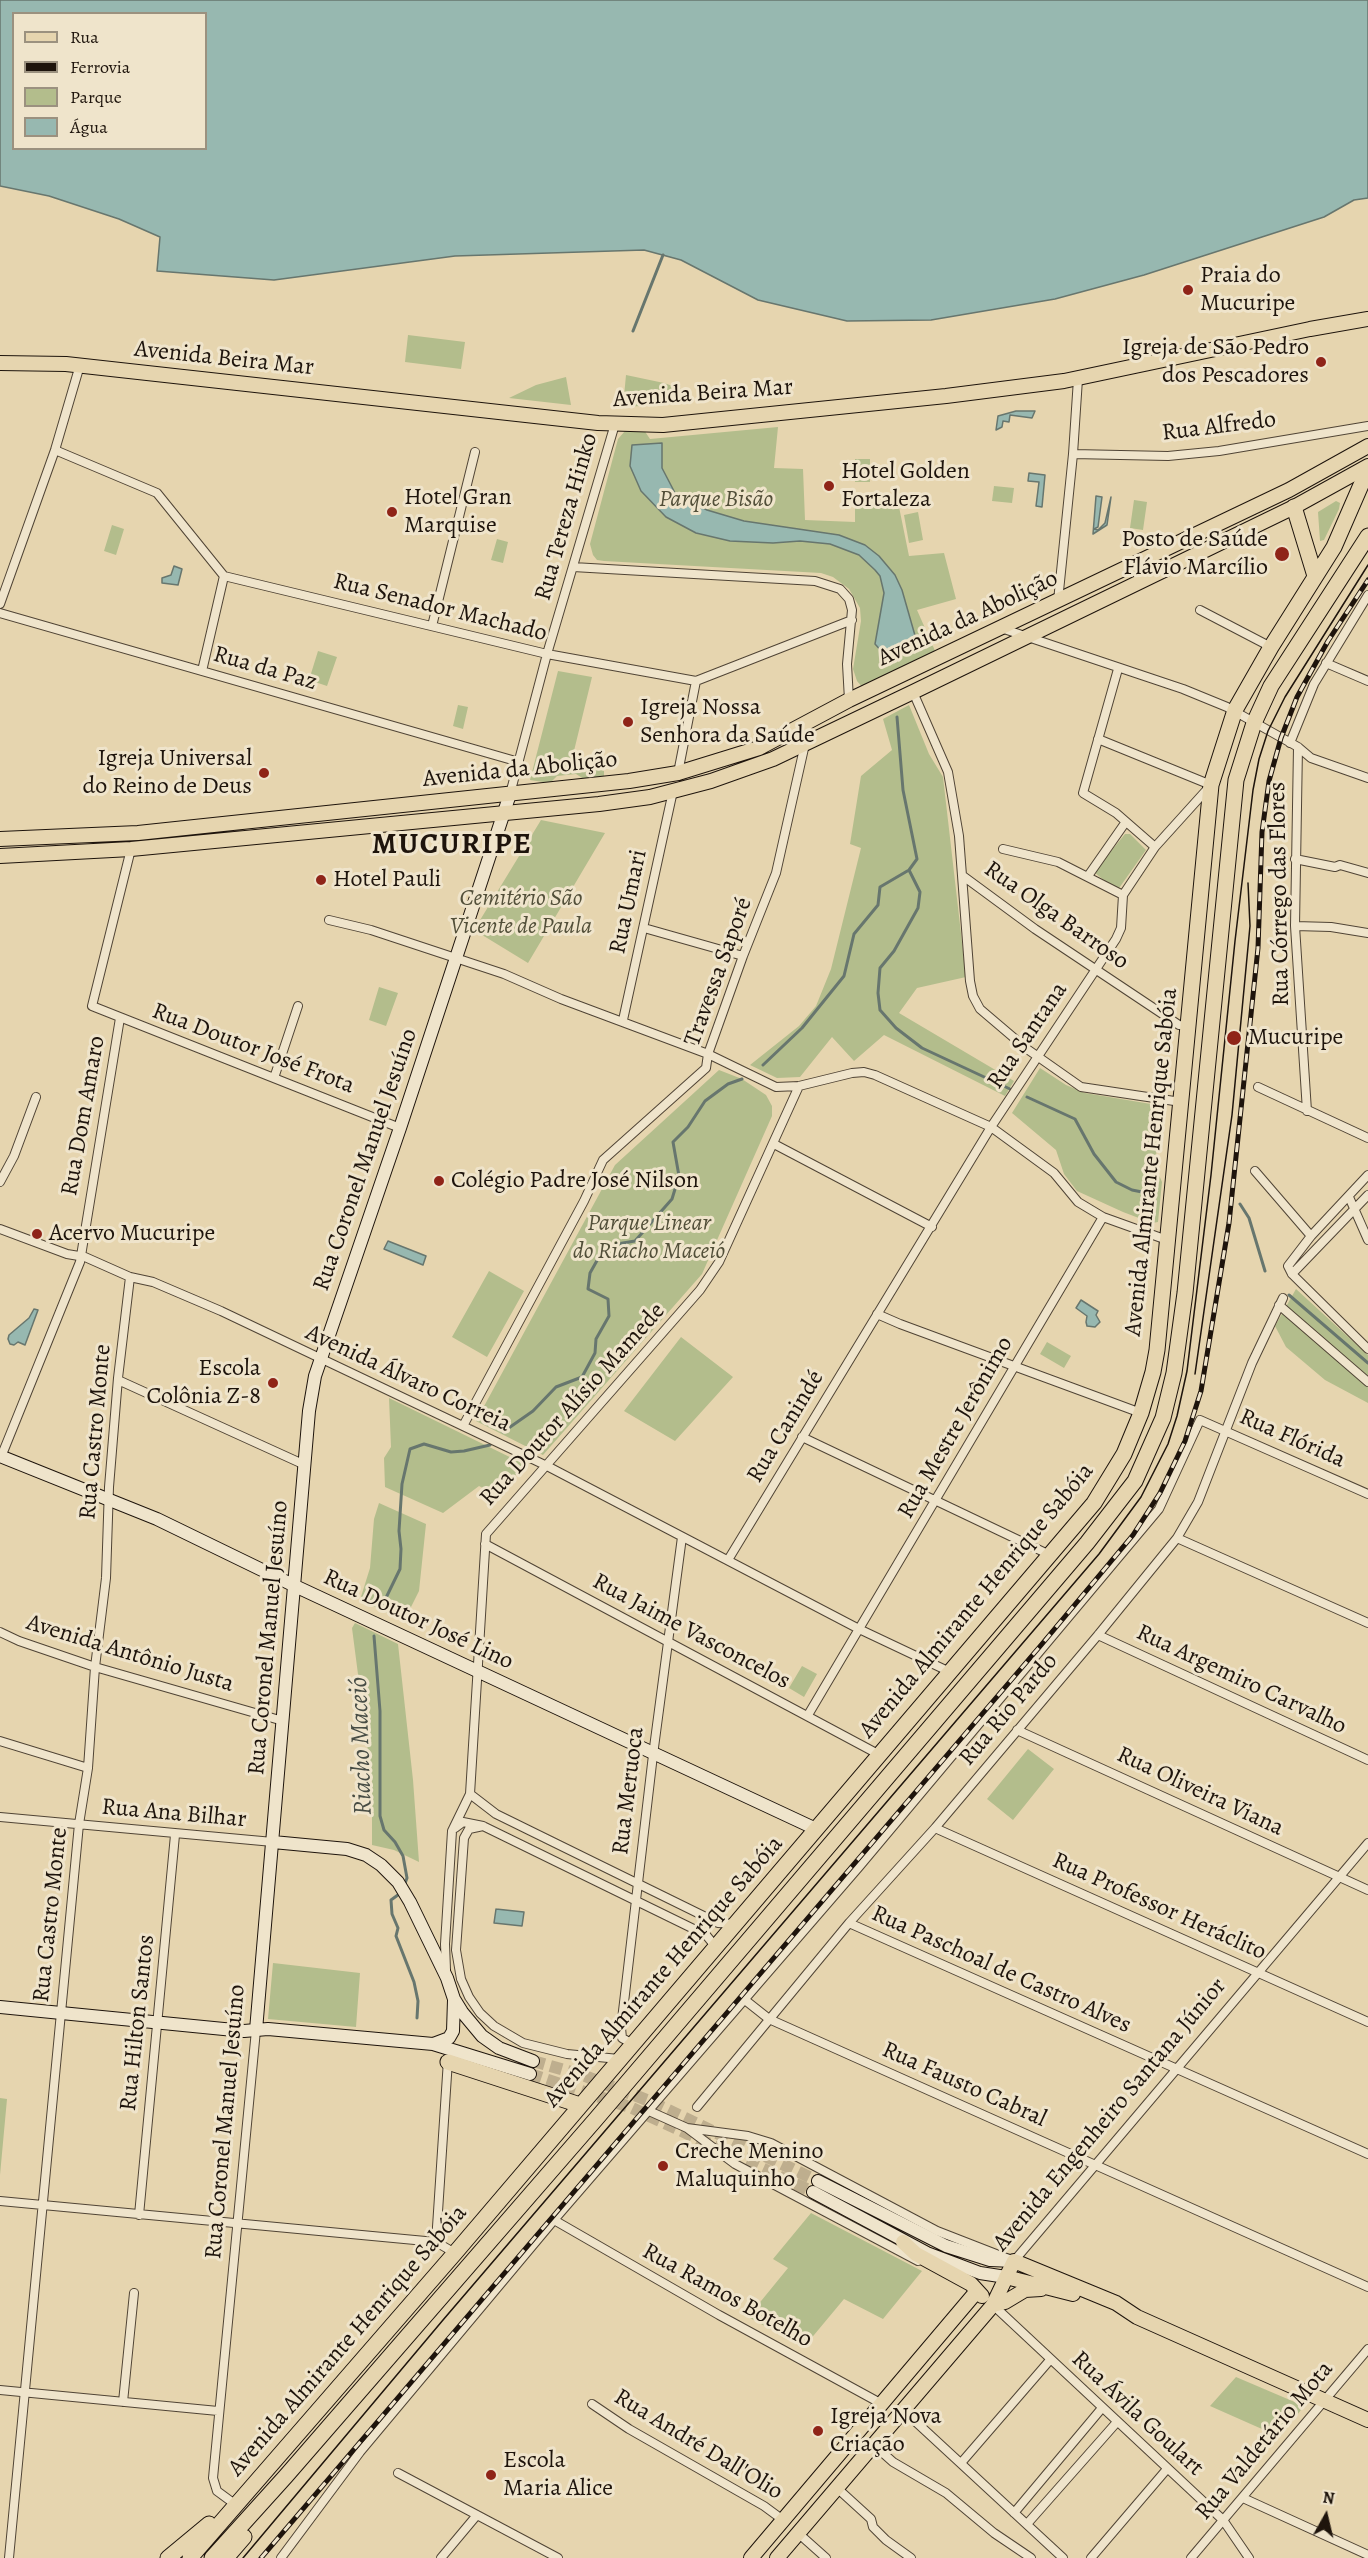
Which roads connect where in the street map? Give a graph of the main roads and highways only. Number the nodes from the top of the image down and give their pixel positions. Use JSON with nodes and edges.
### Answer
{"nodes":[{"id":1,"x":1368,"y":319,"type":"edge"},
{"id":2,"x":0,"y":363,"type":"edge"},
{"id":3,"x":1368,"y":446,"type":"edge"},
{"id":4,"x":1368,"y":468,"type":"edge"},
{"id":5,"x":1294,"y":507,"type":"junction"},
{"id":6,"x":1368,"y":536,"type":"edge"},
{"id":7,"x":1315,"y":576,"type":"junction"},
{"id":8,"x":735,"y":756,"type":"junction"},
{"id":9,"x":742,"y":772,"type":"junction"},
{"id":10,"x":343,"y":812,"type":"junction"},
{"id":11,"x":344,"y":827,"type":"junction"},
{"id":12,"x":138,"y":833,"type":"junction"},
{"id":13,"x":0,"y":839,"type":"edge"},
{"id":14,"x":131,"y":849,"type":"junction"},
{"id":15,"x":0,"y":856,"type":"edge"},
{"id":16,"x":1163,"y":1290,"type":"junction"},
{"id":17,"x":1185,"y":1293,"type":"junction"},
{"id":18,"x":448,"y":2062,"type":"road end"},
{"id":19,"x":580,"y":2105,"type":"junction"},
{"id":20,"x":903,"y":2242,"type":"road end"},
{"id":21,"x":1006,"y":2277,"type":"junction"},
{"id":22,"x":1063,"y":2291,"type":"junction"},
{"id":23,"x":975,"y":2295,"type":"junction"},
{"id":24,"x":993,"y":2305,"type":"junction"},
{"id":25,"x":1137,"y":2317,"type":"junction"},
{"id":26,"x":1368,"y":2420,"type":"edge"},
{"id":27,"x":233,"y":2508,"type":"junction"},
{"id":28,"x":220,"y":2554,"type":"edge"},
{"id":29,"x":168,"y":2558,"type":"edge"},
{"id":30,"x":190,"y":2558,"type":"edge"},
{"id":31,"x":751,"y":2558,"type":"edge"},
{"id":32,"x":777,"y":2558,"type":"edge"}],
"edges":[{"from":1,"to":2,"type":"main road","name":"Avenida Beira Mar"},
{"from":3,"to":8,"type":"main road","name":"Avenida da Abolição"},
{"from":4,"to":5,"type":"main road","name":"Avenida da Abolição"},
{"from":4,"to":7,"type":"highway","name":"Avenida Almirante Henrique Sabóia"},
{"from":5,"to":7,"type":"highway"},
{"from":5,"to":9,"type":"main road","name":"Avenida da Abolição"},
{"from":6,"to":17,"type":"highway","name":"Avenida Almirante Henrique Sabóia"},
{"from":7,"to":16,"type":"highway","name":"Avenida Almirante Henrique Sabóia"},
{"from":8,"to":9,"type":"main road"},
{"from":8,"to":10,"type":"main road","name":"Avenida da Abolição"},
{"from":9,"to":11,"type":"main road","name":"Avenida da Abolição"},
{"from":10,"to":11,"type":"main road"},
{"from":10,"to":12,"type":"main road","name":"Avenida da Abolição"},
{"from":11,"to":14,"type":"main road","name":"Avenida da Abolição"},
{"from":12,"to":13,"type":"main road","name":"Avenida da Abolição"},
{"from":12,"to":14,"type":"main road"},
{"from":14,"to":15,"type":"main road","name":"Avenida da Abolição"},
{"from":16,"to":17,"type":"highway"},
{"from":16,"to":19,"type":"highway","name":"Avenida Almirante Henrique Sabóia"},
{"from":17,"to":28,"type":"highway","name":"Avenida Almirante Henrique Sabóia"},
{"from":18,"to":19,"type":"highway"},
{"from":19,"to":27,"type":"highway","name":"Avenida Almirante Henrique Sabóia"},
{"from":20,"to":23,"type":"main road"},
{"from":21,"to":22,"type":"main road"},
{"from":21,"to":24,"type":"main road","name":"Avenida Engenheiro Santana Júnior"},
{"from":21,"to":25,"type":"main road","name":"Avenida Engenheiro Santana Júnior"},
{"from":22,"to":24,"type":"main road"},
{"from":22,"to":25,"type":"main road"},
{"from":23,"to":24,"type":"main road"},
{"from":23,"to":31,"type":"main road"},
{"from":24,"to":32,"type":"main road","name":"Avenida Engenheiro Santana Júnior"},
{"from":25,"to":26,"type":"main road"},
{"from":27,"to":29,"type":"highway"},
{"from":27,"to":30,"type":"highway","name":"Avenida Almirante Henrique Sabóia"}]}
